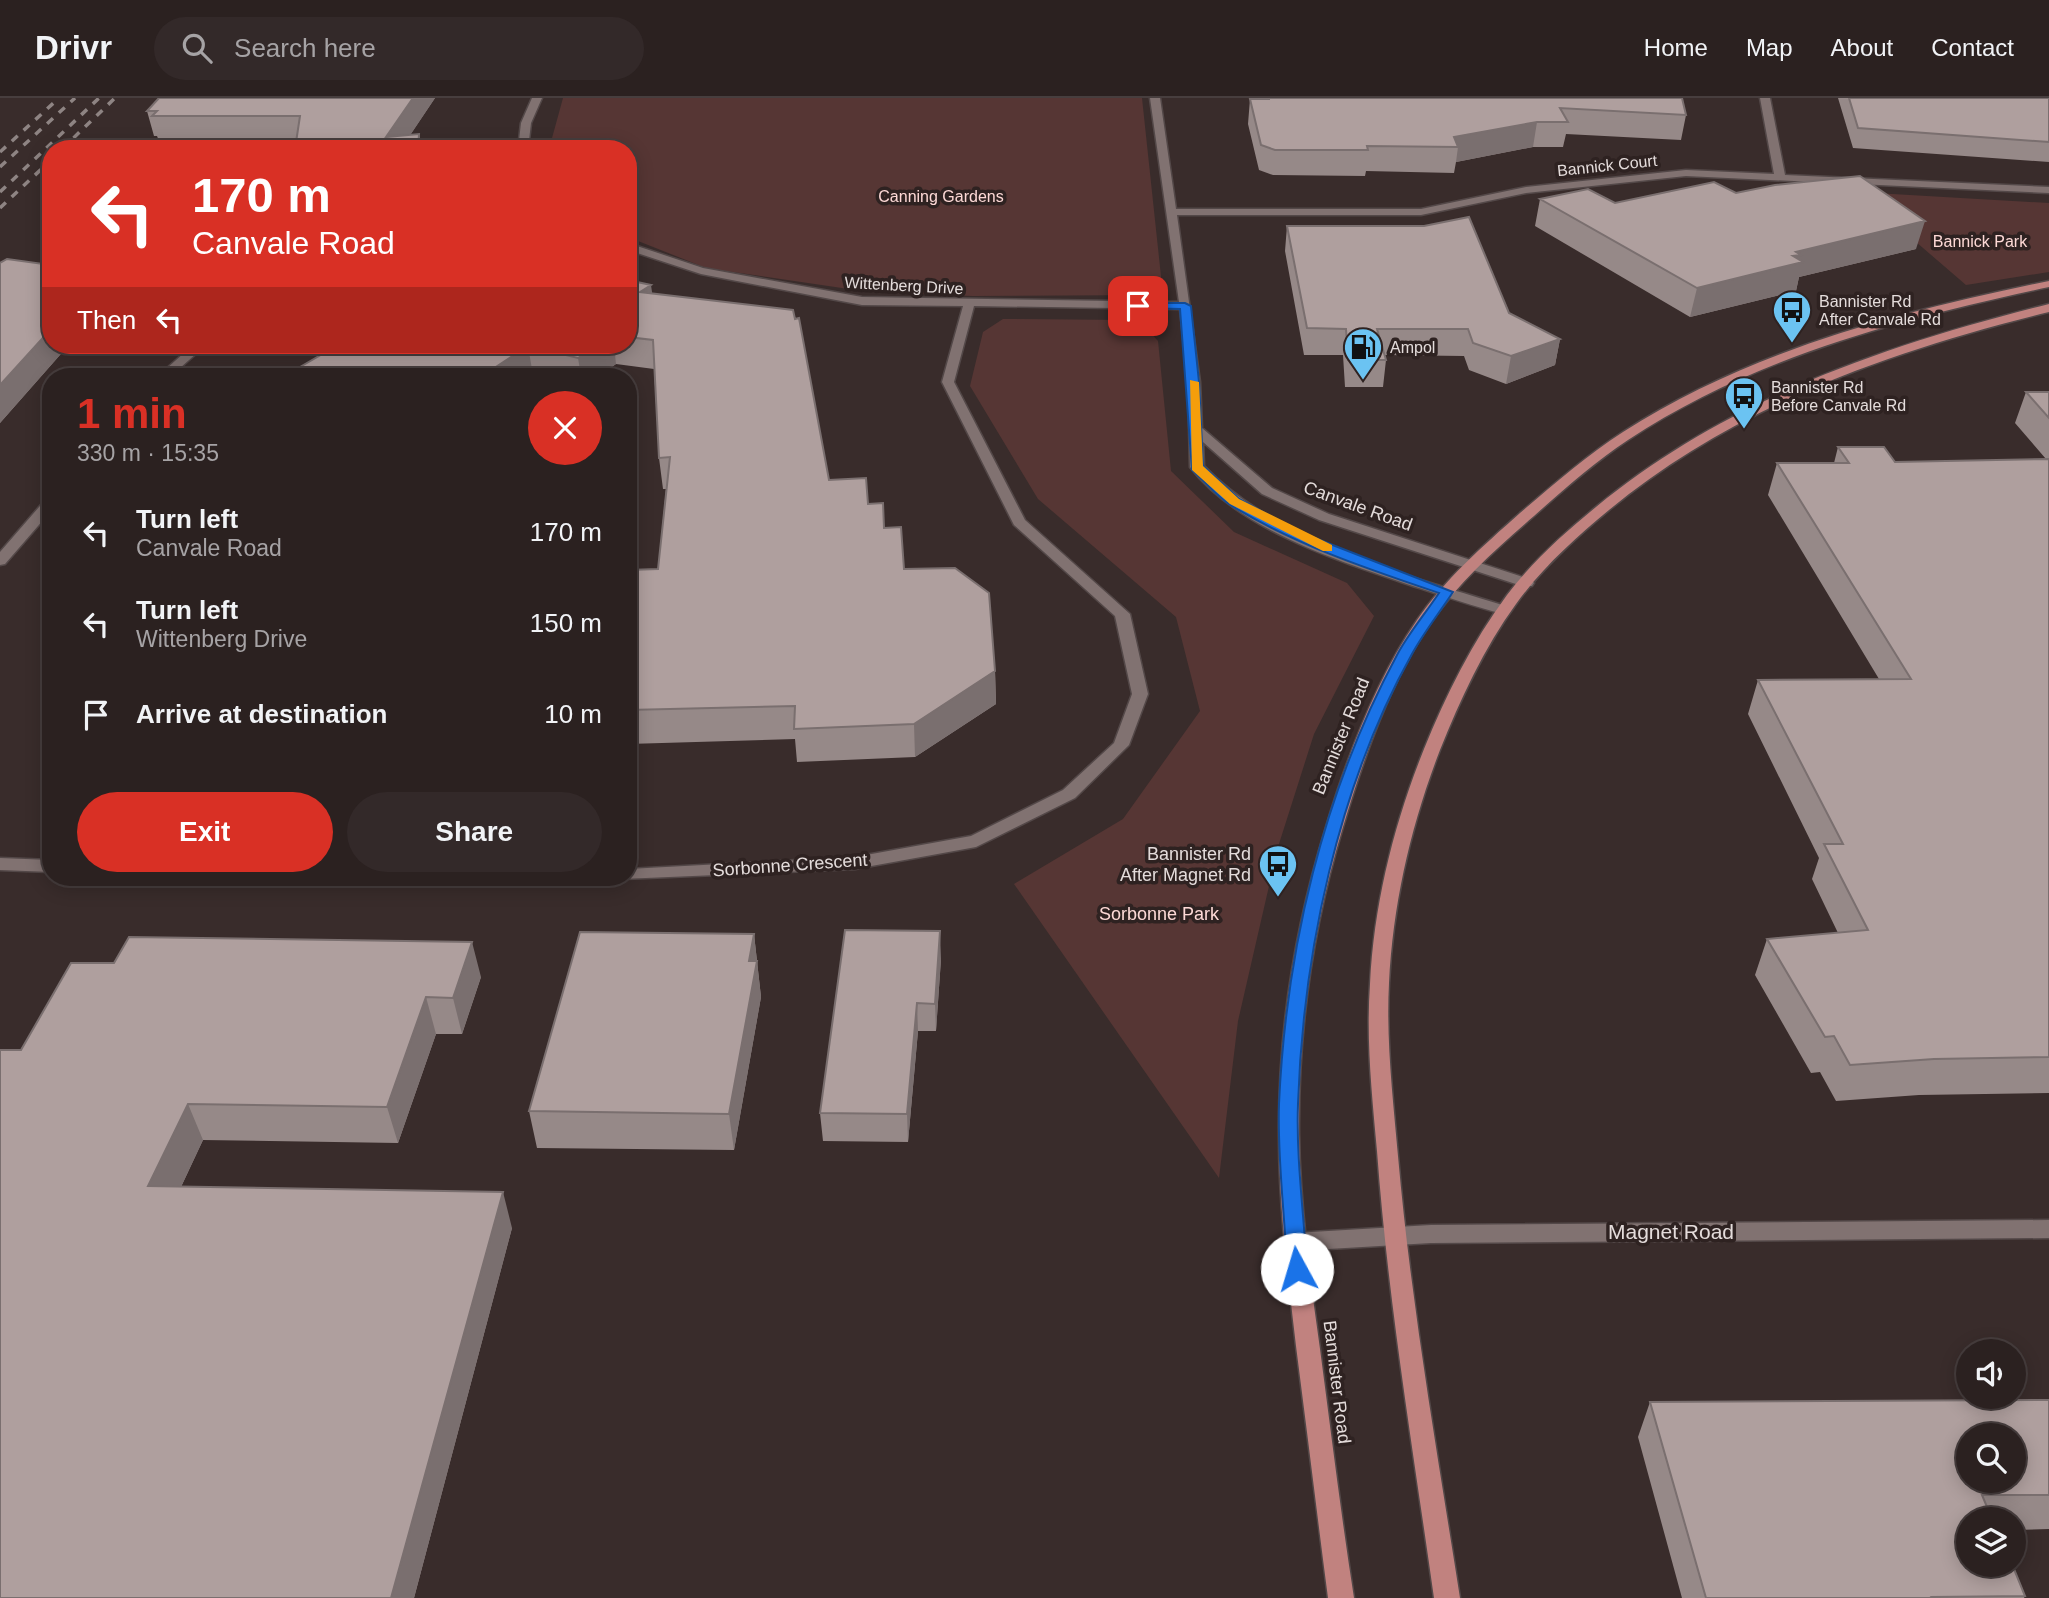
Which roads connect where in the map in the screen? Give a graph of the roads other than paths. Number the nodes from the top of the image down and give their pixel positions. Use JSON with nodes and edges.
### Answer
{"nodes":[{"id":1,"x":537,"y":98,"type":"edge"},
{"id":2,"x":1155,"y":98,"type":"edge"},
{"id":3,"x":1765,"y":98,"type":"edge"},
{"id":4,"x":524,"y":140,"type":"edge"},
{"id":5,"x":1780,"y":176,"type":"junction"},
{"id":6,"x":2049,"y":190,"type":"edge"},
{"id":7,"x":1171,"y":212,"type":"junction"},
{"id":8,"x":637,"y":249,"type":"edge"},
{"id":9,"x":2049,"y":285,"type":"edge"},
{"id":10,"x":969,"y":304,"type":"junction"},
{"id":11,"x":1185,"y":306,"type":"junction"},
{"id":12,"x":2049,"y":308,"type":"edge"},
{"id":13,"x":190,"y":354,"type":"edge"},
{"id":14,"x":173,"y":368,"type":"edge"},
{"id":15,"x":1195,"y":429,"type":"junction"},
{"id":16,"x":42,"y":512,"type":"edge"},
{"id":17,"x":0,"y":561,"type":"edge"},
{"id":18,"x":1471,"y":565,"type":"junction"},
{"id":19,"x":1527,"y":583,"type":"junction"},
{"id":20,"x":1447,"y":592,"type":"junction"},
{"id":21,"x":1504,"y":610,"type":"junction"},
{"id":22,"x":0,"y":864,"type":"edge"},
{"id":23,"x":42,"y":866,"type":"edge"},
{"id":24,"x":637,"y":875,"type":"edge"},
{"id":25,"x":2049,"y":1229,"type":"edge"},
{"id":26,"x":1393,"y":1235,"type":"junction"},
{"id":27,"x":1294,"y":1242,"type":"junction"},
{"id":28,"x":1340,"y":1598,"type":"edge"},
{"id":29,"x":1447,"y":1598,"type":"edge"}],
"edges":[{"from":1,"to":4,"type":"street"},
{"from":2,"to":7,"type":"street"},
{"from":3,"to":5,"type":"street"},
{"from":5,"to":6,"type":"street","name":"Bannick Court"},
{"from":5,"to":7,"type":"street","name":"Bannick Court"},
{"from":7,"to":11,"type":"street"},
{"from":8,"to":10,"type":"street","name":"Wittenberg Drive"},
{"from":9,"to":18,"type":"main road","name":"Bannister Road"},
{"from":10,"to":11,"type":"street","name":"Wittenberg Drive"},
{"from":10,"to":24,"type":"street","name":"Sorbonne Crescent"},
{"from":11,"to":15,"type":"street"},
{"from":12,"to":19,"type":"main road"},
{"from":13,"to":14,"type":"street"},
{"from":15,"to":18,"type":"street","name":"Canvale Road"},
{"from":15,"to":20,"type":"street"},
{"from":16,"to":17,"type":"street"},
{"from":18,"to":19,"type":"street","name":"Canvale Road"},
{"from":18,"to":20,"type":"main road","name":"Bannister Road"},
{"from":19,"to":21,"type":"main road"},
{"from":20,"to":21,"type":"street"},
{"from":20,"to":27,"type":"main road","name":"Bannister Road"},
{"from":21,"to":26,"type":"main road"},
{"from":22,"to":23,"type":"street"},
{"from":25,"to":26,"type":"street","name":"Magnet Road"},
{"from":26,"to":27,"type":"street","name":"Magnet Road"},
{"from":26,"to":29,"type":"main road"},
{"from":27,"to":28,"type":"main road","name":"Bannister Road"}]}
